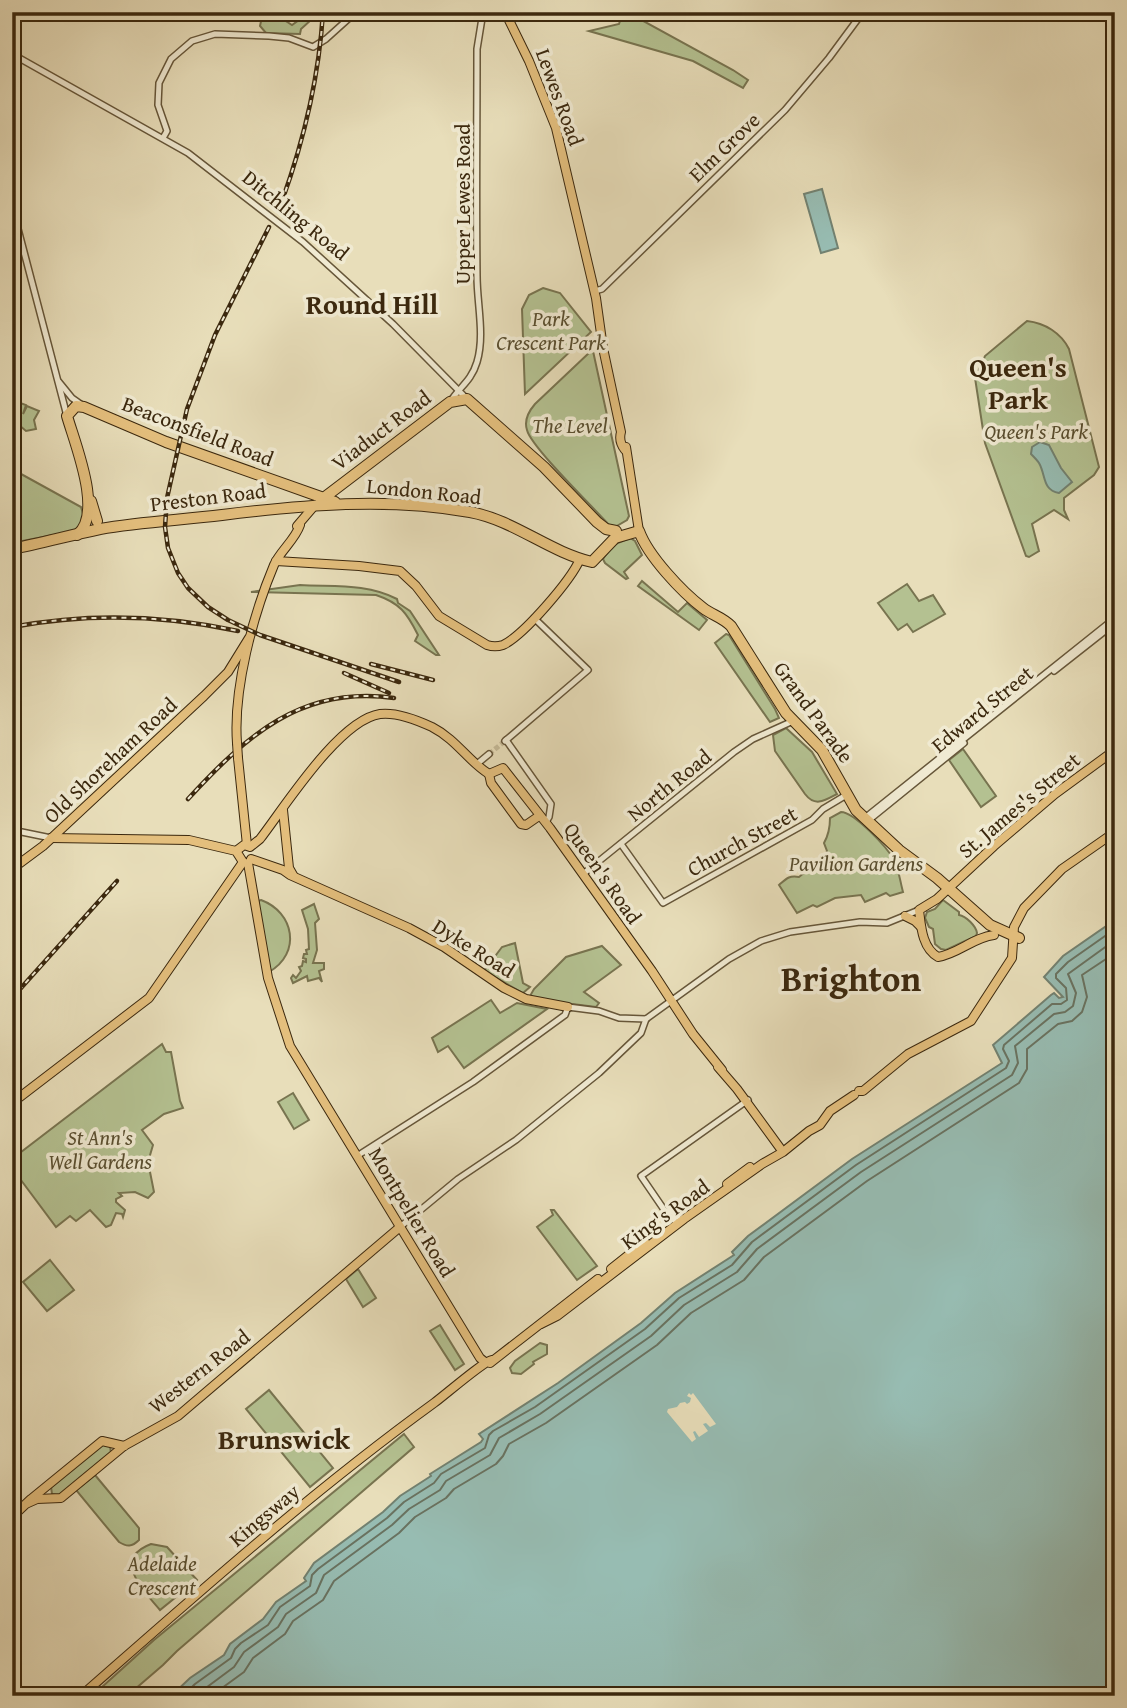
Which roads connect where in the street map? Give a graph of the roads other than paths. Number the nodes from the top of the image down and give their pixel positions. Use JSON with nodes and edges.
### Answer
{"nodes":[{"id":1,"x":356,"y":12,"type":"edge"},
{"id":2,"x":483,"y":12,"type":"edge"},
{"id":3,"x":505,"y":12,"type":"edge"},
{"id":4,"x":863,"y":12,"type":"edge"},
{"id":5,"x":12,"y":54,"type":"edge"},
{"id":6,"x":163,"y":138,"type":"junction"},
{"id":7,"x":12,"y":206,"type":"edge"},
{"id":8,"x":595,"y":291,"type":"junction"},
{"id":9,"x":59,"y":382,"type":"junction"},
{"id":10,"x":464,"y":395,"type":"junction"},
{"id":11,"x":84,"y":407,"type":"junction"},
{"id":12,"x":67,"y":416,"type":"junction"},
{"id":13,"x":319,"y":502,"type":"junction"},
{"id":14,"x":96,"y":522,"type":"junction"},
{"id":15,"x":641,"y":528,"type":"junction"},
{"id":16,"x":616,"y":531,"type":"junction"},
{"id":17,"x":77,"y":535,"type":"junction"},
{"id":18,"x":12,"y":549,"type":"edge"},
{"id":19,"x":277,"y":559,"type":"junction"},
{"id":20,"x":580,"y":559,"type":"junction"},
{"id":21,"x":594,"y":559,"type":"junction"},
{"id":22,"x":534,"y":618,"type":"junction"},
{"id":23,"x":1115,"y":620,"type":"edge"},
{"id":24,"x":249,"y":638,"type":"junction"},
{"id":25,"x":244,"y":664,"type":"junction"},
{"id":26,"x":228,"y":672,"type":"junction"},
{"id":27,"x":789,"y":717,"type":"junction"},
{"id":28,"x":1115,"y":750,"type":"edge"},
{"id":29,"x":489,"y":754,"type":"tunnel mouth"},
{"id":30,"x":477,"y":764,"type":"junction"},
{"id":31,"x":489,"y":774,"type":"junction"},
{"id":32,"x":849,"y":795,"type":"junction"},
{"id":33,"x":281,"y":815,"type":"junction"},
{"id":34,"x":869,"y":817,"type":"junction"},
{"id":35,"x":543,"y":819,"type":"junction"},
{"id":36,"x":12,"y":830,"type":"edge"},
{"id":37,"x":1115,"y":832,"type":"edge"},
{"id":38,"x":39,"y":837,"type":"junction"},
{"id":39,"x":51,"y":838,"type":"junction"},
{"id":40,"x":621,"y":844,"type":"junction"},
{"id":41,"x":43,"y":846,"type":"junction"},
{"id":42,"x":245,"y":854,"type":"junction"},
{"id":43,"x":12,"y":869,"type":"edge"},
{"id":44,"x":288,"y":871,"type":"junction"},
{"id":45,"x":583,"y":874,"type":"junction"},
{"id":46,"x":946,"y":890,"type":"junction"},
{"id":47,"x":919,"y":910,"type":"junction"},
{"id":48,"x":905,"y":916,"type":"junction"},
{"id":49,"x":920,"y":927,"type":"junction"},
{"id":50,"x":987,"y":930,"type":"junction"},
{"id":51,"x":1016,"y":937,"type":"junction"},
{"id":52,"x":671,"y":1002,"type":"junction"},
{"id":53,"x":568,"y":1007,"type":"junction"},
{"id":54,"x":646,"y":1019,"type":"junction"},
{"id":55,"x":747,"y":1101,"type":"junction"},
{"id":56,"x":12,"y":1103,"type":"edge"},
{"id":57,"x":785,"y":1147,"type":"junction"},
{"id":58,"x":357,"y":1156,"type":"junction"},
{"id":59,"x":678,"y":1221,"type":"junction"},
{"id":60,"x":400,"y":1227,"type":"junction"},
{"id":61,"x":489,"y":1361,"type":"junction"},
{"id":62,"x":409,"y":1420,"type":"joint"},
{"id":63,"x":112,"y":1443,"type":"junction"},
{"id":64,"x":124,"y":1446,"type":"junction"},
{"id":65,"x":114,"y":1454,"type":"junction"},
{"id":66,"x":50,"y":1483,"type":"junction"},
{"id":67,"x":53,"y":1498,"type":"junction"},
{"id":68,"x":28,"y":1503,"type":"junction"},
{"id":69,"x":12,"y":1517,"type":"edge"},
{"id":70,"x":12,"y":1690,"type":"edge"},
{"id":71,"x":18,"y":1696,"type":"edge"},
{"id":72,"x":82,"y":1696,"type":"edge"}],
"edges":[{"from":1,"to":6,"type":"street"},
{"from":2,"to":10,"type":"street","name":"Upper Lewes Road"},
{"from":3,"to":8,"type":"main road","name":"Lewes Road"},
{"from":4,"to":8,"type":"street","name":"Elm Grove"},
{"from":5,"to":6,"type":"street","name":"Ditchling Road"},
{"from":6,"to":10,"type":"street","name":"Ditchling Road"},
{"from":7,"to":9,"type":"street"},
{"from":8,"to":15,"type":"main road"},
{"from":9,"to":11,"type":"street","name":"Beaconsfield Road"},
{"from":9,"to":12,"type":"street"},
{"from":10,"to":13,"type":"highway","name":"Viaduct Road"},
{"from":10,"to":16,"type":"highway","name":"Ditchling Road"},
{"from":11,"to":12,"type":"highway"},
{"from":11,"to":13,"type":"highway","name":"Beaconsfield Road"},
{"from":12,"to":14,"type":"highway"},
{"from":13,"to":14,"type":"highway","name":"Preston Road"},
{"from":13,"to":19,"type":"main road"},
{"from":13,"to":20,"type":"highway","name":"London Road"},
{"from":14,"to":17,"type":"highway"},
{"from":14,"to":17,"type":"highway"},
{"from":15,"to":16,"type":"highway"},
{"from":15,"to":21,"type":"highway"},
{"from":15,"to":27,"type":"highway","name":"Grand Parade"},
{"from":16,"to":21,"type":"highway"},
{"from":17,"to":18,"type":"highway"},
{"from":19,"to":22,"type":"main road"},
{"from":19,"to":24,"type":"main road"},
{"from":20,"to":21,"type":"highway","name":"London Road"},
{"from":20,"to":22,"type":"main road"},
{"from":22,"to":35,"type":"street"},
{"from":23,"to":34,"type":"street","name":"Edward Street"},
{"from":23,"to":34,"type":"street","name":"Edward Street"},
{"from":24,"to":25,"type":"main road","name":"Montpelier Road"},
{"from":24,"to":26,"type":"main road","name":"Old Shoreham Road"},
{"from":25,"to":26,"type":"main road","name":"Old Shoreham Road"},
{"from":25,"to":42,"type":"main road","name":"Montpelier Road","bridge":true},
{"from":26,"to":39,"type":"main road","name":"Old Shoreham Road"},
{"from":27,"to":32,"type":"highway","name":"Grand Parade"},
{"from":27,"to":40,"type":"street","name":"North Road"},
{"from":28,"to":46,"type":"main road","name":"St. James's Street"},
{"from":29,"to":30,"type":"street"},
{"from":30,"to":31,"type":"main road"},
{"from":30,"to":33,"type":"main road"},
{"from":31,"to":35,"type":"main road","name":"Queen's Road"},
{"from":31,"to":35,"type":"main road"},
{"from":32,"to":34,"type":"highway","name":"Grand Parade"},
{"from":32,"to":40,"type":"street","name":"Church Street"},
{"from":33,"to":42,"type":"main road"},
{"from":33,"to":44,"type":"main road"},
{"from":34,"to":46,"type":"highway","name":"Grand Parade"},
{"from":35,"to":45,"type":"main road","name":"Queen's Road"},
{"from":36,"to":38,"type":"street","name":"Dyke Road"},
{"from":37,"to":51,"type":"main road","name":"King's Road"},
{"from":38,"to":39,"type":"street","name":"Dyke Road"},
{"from":38,"to":41,"type":"street"},
{"from":39,"to":41,"type":"main road","name":"Old Shoreham Road"},
{"from":39,"to":42,"type":"main road","name":"Dyke Road"},
{"from":40,"to":45,"type":"street","name":"North Road"},
{"from":41,"to":43,"type":"main road","name":"Old Shoreham Road"},
{"from":42,"to":44,"type":"main road","name":"Dyke Road"},
{"from":42,"to":56,"type":"main road"},
{"from":42,"to":58,"type":"main road","name":"Montpelier Road"},
{"from":44,"to":53,"type":"main road","name":"Dyke Road"},
{"from":45,"to":52,"type":"main road","name":"Queen's Road"},
{"from":46,"to":47,"type":"main road","name":"St. James's Street"},
{"from":46,"to":50,"type":"highway","name":"Grand Parade"},
{"from":47,"to":48,"type":"street"},
{"from":47,"to":49,"type":"main road"},
{"from":48,"to":49,"type":"main road"},
{"from":48,"to":52,"type":"street"},
{"from":49,"to":50,"type":"main road"},
{"from":50,"to":51,"type":"highway"},
{"from":50,"to":51,"type":"highway"},
{"from":51,"to":57,"type":"main road","name":"King's Road"},
{"from":52,"to":54,"type":"street"},
{"from":52,"to":55,"type":"main road","name":"Queen's Road"},
{"from":53,"to":54,"type":"street","name":"Dyke Road"},
{"from":53,"to":58,"type":"street"},
{"from":54,"to":60,"type":"street"},
{"from":55,"to":57,"type":"main road","name":"Queen's Road"},
{"from":55,"to":59,"type":"street"},
{"from":57,"to":59,"type":"main road","name":"King's Road"},
{"from":58,"to":60,"type":"main road","name":"Montpelier Road"},
{"from":59,"to":61,"type":"main road","name":"King's Road"},
{"from":60,"to":61,"type":"main road","name":"Montpelier Road"},
{"from":60,"to":64,"type":"main road","name":"Western Road"},
{"from":61,"to":62,"type":"main road","name":"King's Road"},
{"from":62,"to":72,"type":"main road","name":"Kingsway"},
{"from":63,"to":64,"type":"main road"},
{"from":63,"to":65,"type":"main road"},
{"from":63,"to":66,"type":"main road"},
{"from":64,"to":65,"type":"main road","name":"Western Road"},
{"from":65,"to":67,"type":"main road","name":"Western Road"},
{"from":66,"to":67,"type":"main road"},
{"from":66,"to":68,"type":"main road"},
{"from":67,"to":68,"type":"main road","name":"Western Road"},
{"from":68,"to":69,"type":"main road"},
{"from":70,"to":71,"type":"main road"}]}
